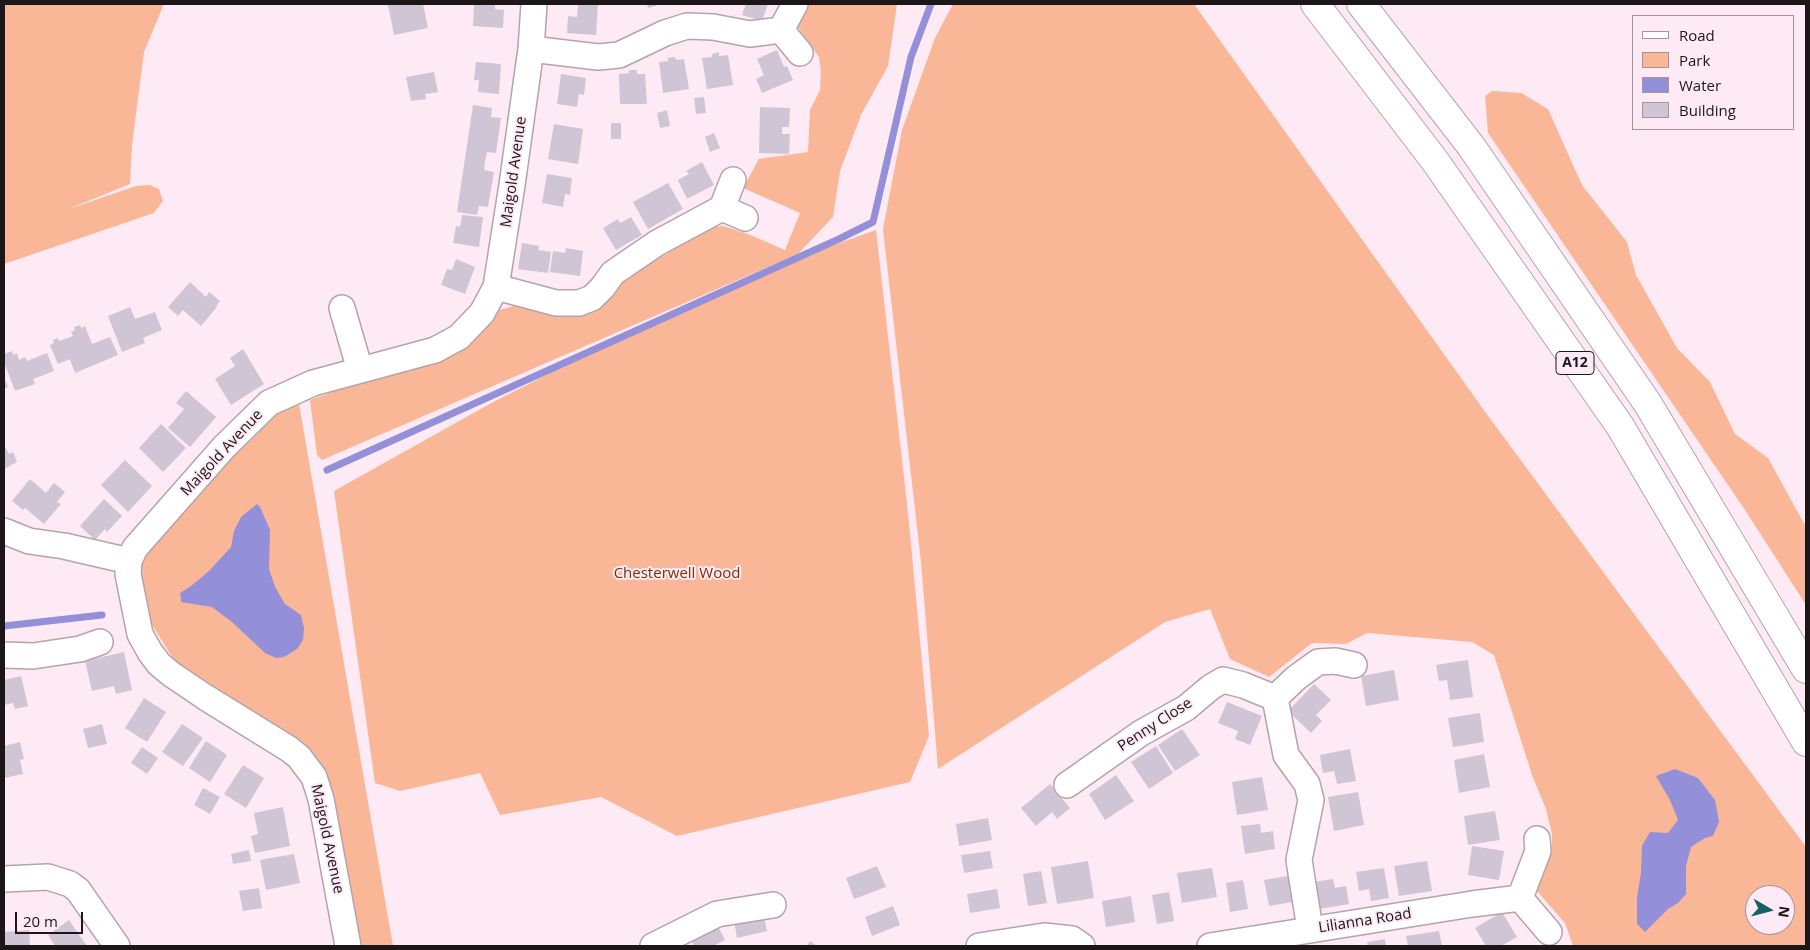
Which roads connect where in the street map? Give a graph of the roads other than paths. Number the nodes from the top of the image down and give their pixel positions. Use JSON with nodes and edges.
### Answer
{"nodes":[{"id":1,"x":534,"y":4,"type":"edge"},
{"id":2,"x":796,"y":4,"type":"edge"},
{"id":3,"x":1315,"y":4,"type":"edge"},
{"id":4,"x":1361,"y":4,"type":"edge"},
{"id":5,"x":781,"y":30,"type":"junction"},
{"id":6,"x":531,"y":49,"type":"junction"},
{"id":7,"x":800,"y":52,"type":"dead end"},
{"id":8,"x":733,"y":180,"type":"dead end"},
{"id":9,"x":722,"y":208,"type":"junction"},
{"id":10,"x":745,"y":218,"type":"dead end"},
{"id":11,"x":496,"y":287,"type":"junction"},
{"id":12,"x":342,"y":308,"type":"dead end"},
{"id":13,"x":360,"y":370,"type":"junction"},
{"id":14,"x":4,"y":531,"type":"edge"},
{"id":15,"x":129,"y":561,"type":"junction"},
{"id":16,"x":100,"y":642,"type":"dead end"},
{"id":17,"x":4,"y":655,"type":"edge"},
{"id":18,"x":1354,"y":665,"type":"dead end"},
{"id":19,"x":1806,"y":669,"type":"edge"},
{"id":20,"x":1275,"y":698,"type":"junction"},
{"id":21,"x":1806,"y":742,"type":"edge"},
{"id":22,"x":1067,"y":785,"type":"dead end"},
{"id":23,"x":1537,"y":839,"type":"dead end"},
{"id":24,"x":4,"y":879,"type":"edge"},
{"id":25,"x":1520,"y":898,"type":"junction"},
{"id":26,"x":773,"y":904,"type":"dead end"},
{"id":27,"x":1310,"y":930,"type":"junction"},
{"id":28,"x":1549,"y":932,"type":"dead end"},
{"id":29,"x":118,"y":946,"type":"edge"},
{"id":30,"x":348,"y":946,"type":"edge"},
{"id":31,"x":653,"y":946,"type":"edge"},
{"id":32,"x":979,"y":946,"type":"edge"},
{"id":33,"x":1082,"y":946,"type":"edge"},
{"id":34,"x":1210,"y":946,"type":"edge"}],
"edges":[{"from":1,"to":6,"type":"street","name":"Maigold Avenue"},
{"from":2,"to":5,"type":"street"},
{"from":3,"to":21,"type":"highway","number":"A12"},
{"from":4,"to":19,"type":"highway","number":"A12"},
{"from":5,"to":6,"type":"street"},
{"from":5,"to":7,"type":"street"},
{"from":6,"to":11,"type":"street","name":"Maigold Avenue"},
{"from":8,"to":9,"type":"street"},
{"from":9,"to":10,"type":"street"},
{"from":9,"to":11,"type":"street"},
{"from":11,"to":13,"type":"street","name":"Maigold Avenue"},
{"from":12,"to":13,"type":"street"},
{"from":13,"to":15,"type":"street","name":"Maigold Avenue"},
{"from":14,"to":15,"type":"street"},
{"from":15,"to":30,"type":"street","name":"Maigold Avenue"},
{"from":16,"to":17,"type":"street"},
{"from":18,"to":20,"type":"street"},
{"from":20,"to":22,"type":"street","name":"Penny Close"},
{"from":20,"to":27,"type":"street"},
{"from":23,"to":25,"type":"street"},
{"from":24,"to":29,"type":"street"},
{"from":25,"to":27,"type":"street","name":"Lilianna Road"},
{"from":25,"to":28,"type":"street"},
{"from":26,"to":31,"type":"street"},
{"from":27,"to":34,"type":"street","name":"Lilianna Road"},
{"from":32,"to":33,"type":"street"}]}
